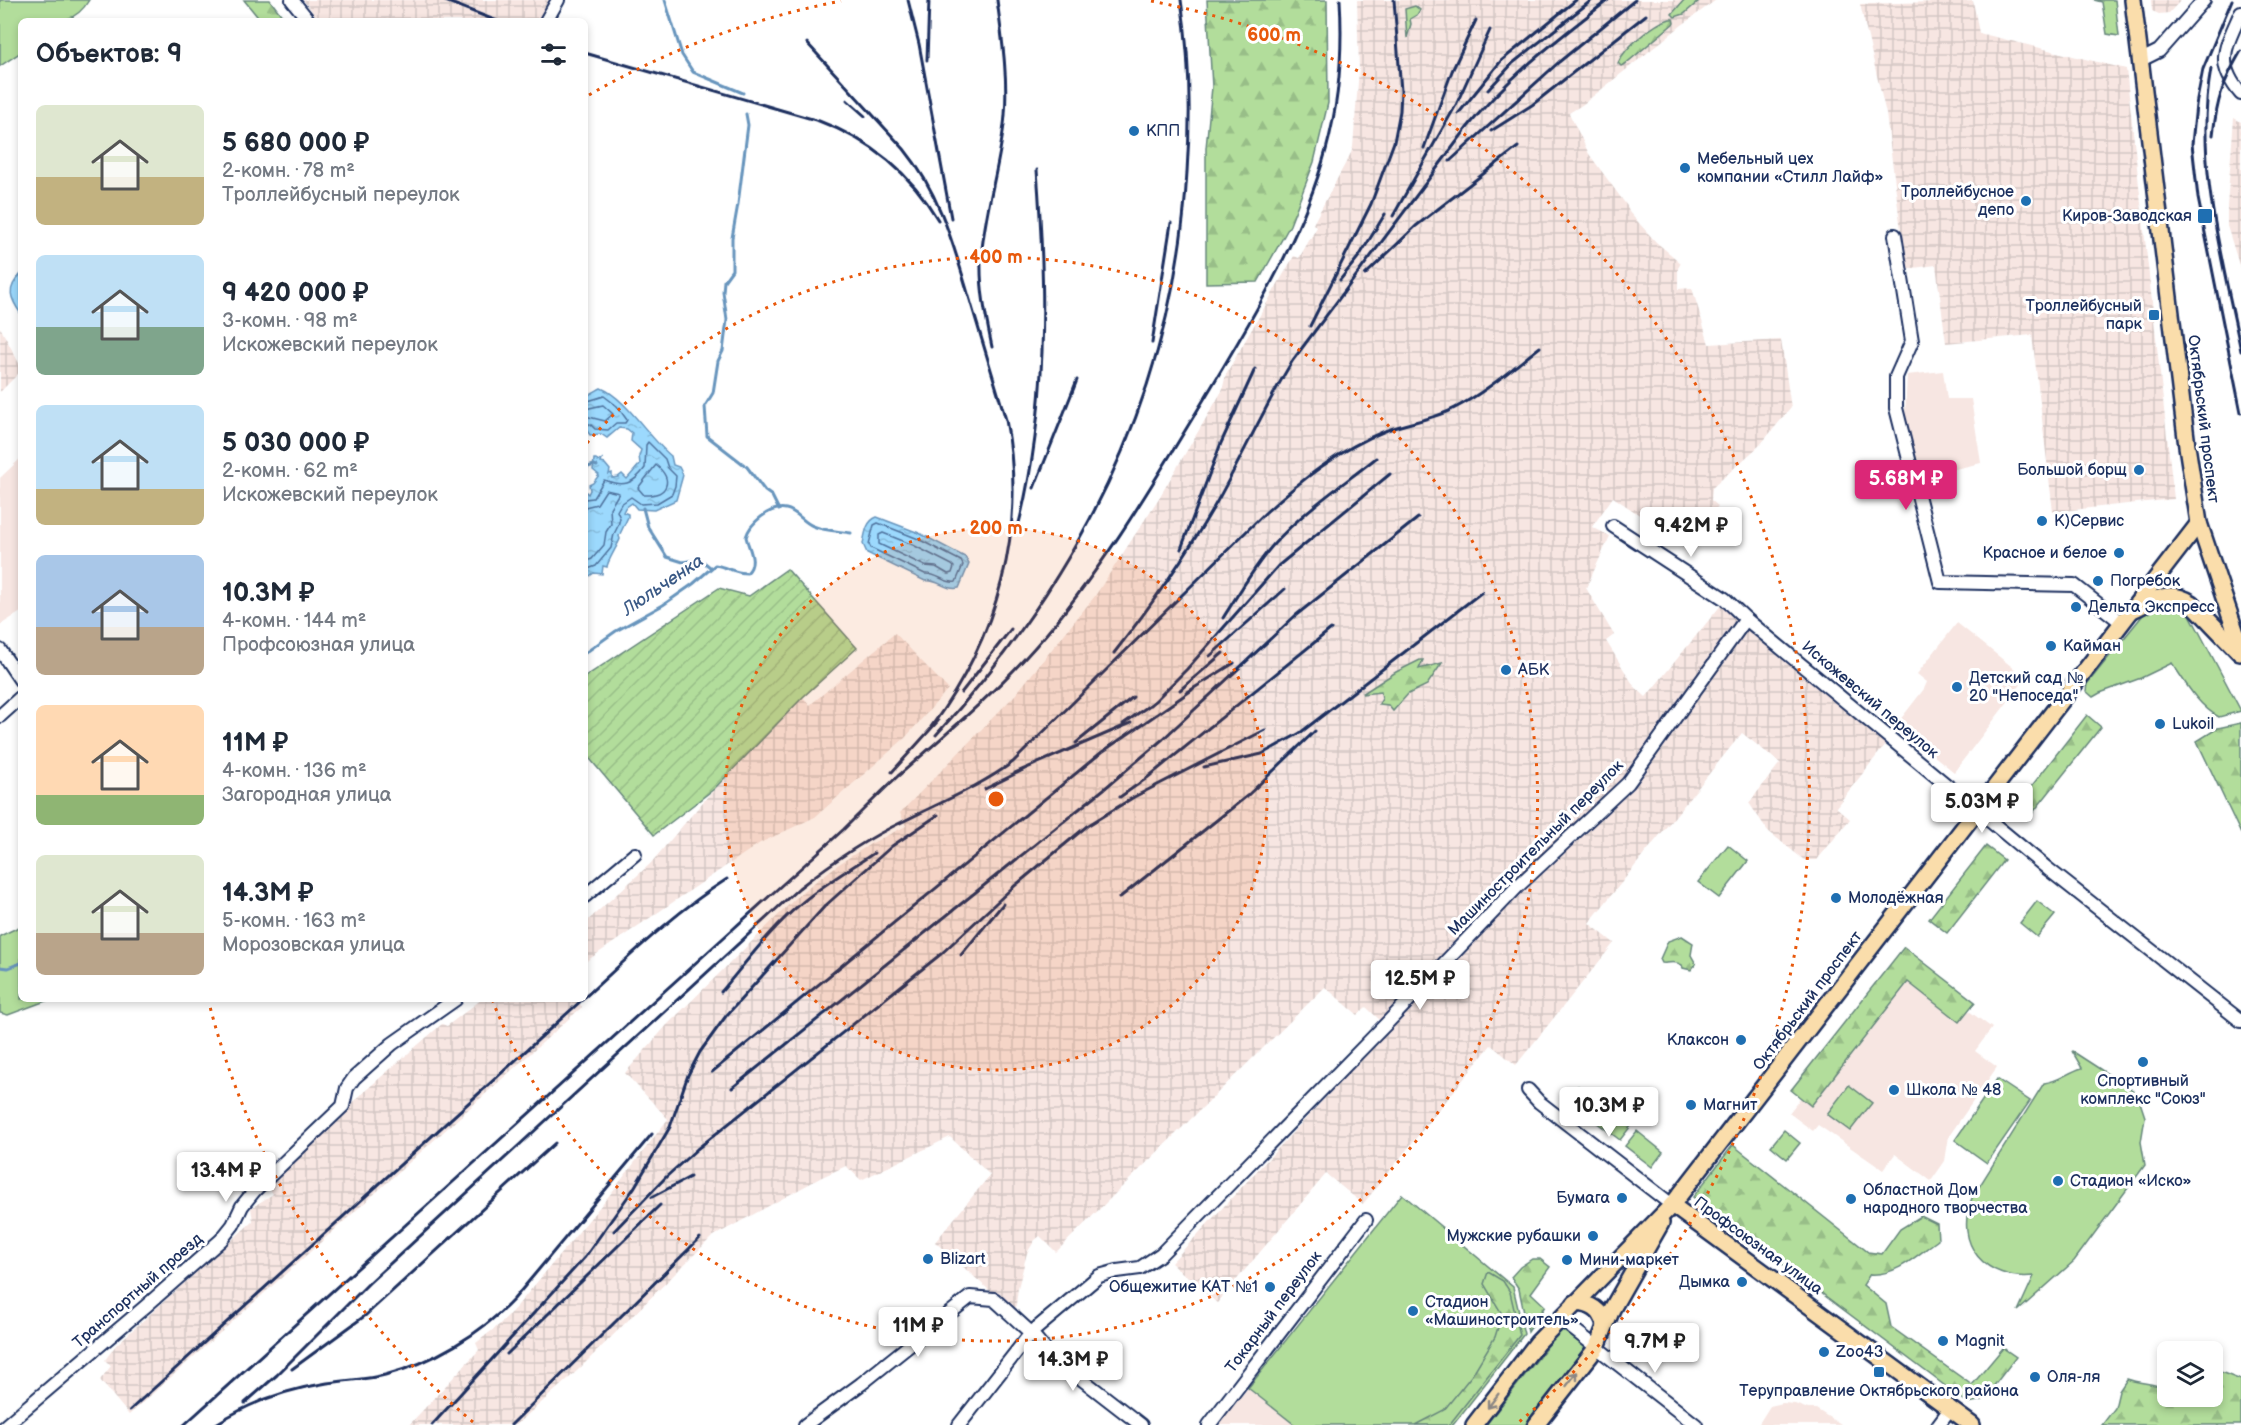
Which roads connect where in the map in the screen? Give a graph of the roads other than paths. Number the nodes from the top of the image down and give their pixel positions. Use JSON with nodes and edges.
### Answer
{"nodes":[{"id":1,"x":291,"y":0,"type":"edge"},
{"id":2,"x":558,"y":0,"type":"edge"},
{"id":3,"x":2133,"y":0,"type":"edge"},
{"id":4,"x":2204,"y":0,"type":"edge"},
{"id":5,"x":2241,"y":12,"type":"edge"},
{"id":6,"x":306,"y":18,"type":"edge"},
{"id":7,"x":548,"y":18,"type":"edge"},
{"id":8,"x":2141,"y":60,"type":"junction"},
{"id":9,"x":2241,"y":94,"type":"edge"},
{"id":10,"x":1894,"y":236,"type":"dead end"},
{"id":11,"x":2199,"y":523,"type":"junction"},
{"id":12,"x":1613,"y":526,"type":"dead end"},
{"id":13,"x":2125,"y":617,"type":"junction"},
{"id":14,"x":1746,"y":619,"type":"junction"},
{"id":15,"x":2241,"y":648,"type":"edge"},
{"id":16,"x":0,"y":650,"type":"edge"},
{"id":17,"x":2241,"y":654,"type":"edge"},
{"id":18,"x":18,"y":677,"type":"edge"},
{"id":19,"x":18,"y":700,"type":"edge"},
{"id":20,"x":0,"y":716,"type":"edge"},
{"id":21,"x":1976,"y":810,"type":"junction"},
{"id":22,"x":635,"y":854,"type":"dead end"},
{"id":23,"x":588,"y":893,"type":"edge"},
{"id":24,"x":452,"y":1002,"type":"edge"},
{"id":25,"x":2241,"y":1021,"type":"edge"},
{"id":26,"x":1528,"y":1090,"type":"dead end"},
{"id":27,"x":1672,"y":1205,"type":"junction"},
{"id":28,"x":1366,"y":1220,"type":"dead end"},
{"id":29,"x":1575,"y":1303,"type":"junction"},
{"id":30,"x":1559,"y":1318,"type":"junction"},
{"id":31,"x":1605,"y":1325,"type":"junction"},
{"id":32,"x":1031,"y":1333,"type":"junction"},
{"id":33,"x":1596,"y":1347,"type":"junction"},
{"id":34,"x":1950,"y":1409,"type":"junction"},
{"id":35,"x":6,"y":1425,"type":"edge"},
{"id":36,"x":805,"y":1425,"type":"edge"},
{"id":37,"x":960,"y":1425,"type":"edge"},
{"id":38,"x":1141,"y":1425,"type":"edge"},
{"id":39,"x":1209,"y":1425,"type":"edge"},
{"id":40,"x":1474,"y":1425,"type":"edge"},
{"id":41,"x":1536,"y":1425,"type":"edge"},
{"id":42,"x":1696,"y":1425,"type":"edge"},
{"id":43,"x":1938,"y":1425,"type":"edge"},
{"id":44,"x":1972,"y":1425,"type":"edge"}],
"edges":[{"from":1,"to":6,"type":"street"},
{"from":2,"to":7,"type":"street"},
{"from":3,"to":8,"type":"main road","name":"Октябрьский проспект"},
{"from":4,"to":8,"type":"street"},
{"from":5,"to":9,"type":"street"},
{"from":8,"to":11,"type":"main road","name":"Октябрьский проспект"},
{"from":10,"to":13,"type":"street"},
{"from":11,"to":13,"type":"main road","name":"Октябрьский проспект"},
{"from":11,"to":15,"type":"main road"},
{"from":12,"to":14,"type":"street","name":"Искожевский переулок"},
{"from":13,"to":17,"type":"main road"},
{"from":13,"to":21,"type":"main road","name":"Октябрьский проспект"},
{"from":14,"to":21,"type":"street","name":"Искожевский переулок"},
{"from":14,"to":32,"type":"street","name":"Машиностроительный переулок"},
{"from":16,"to":18,"type":"street"},
{"from":19,"to":20,"type":"street"},
{"from":21,"to":25,"type":"street","name":"Искожевский переулок"},
{"from":21,"to":27,"type":"main road","name":"Октябрьский проспект"},
{"from":22,"to":23,"type":"street"},
{"from":24,"to":35,"type":"street","name":"Транспортный проезд"},
{"from":26,"to":27,"type":"street","name":"Профсоюзная улица"},
{"from":27,"to":29,"type":"main road","name":"Октябрьский проспект"},
{"from":27,"to":31,"type":"main road","name":"Октябрьский проспект"},
{"from":27,"to":34,"type":"main road","name":"Профсоюзная улица"},
{"from":28,"to":39,"type":"street","name":"Токарный переулок"},
{"from":29,"to":30,"type":"main road","name":"Октябрьский проспект"},
{"from":29,"to":31,"type":"main road"},
{"from":30,"to":33,"type":"street"},
{"from":30,"to":40,"type":"main road","name":"Октябрьский проспект","one_way":true},
{"from":31,"to":33,"type":"main road","name":"Октябрьский проспект"},
{"from":32,"to":36,"type":"street"},
{"from":32,"to":37,"type":"street","name":"Машиностроительный переулок"},
{"from":32,"to":38,"type":"street"},
{"from":41,"to":33,"type":"main road","name":"Октябрьский проспект","one_way":true},
{"from":33,"to":42,"type":"street"},
{"from":34,"to":43,"type":"street"},
{"from":34,"to":44,"type":"main road","name":"Профсоюзная улица"}]}
